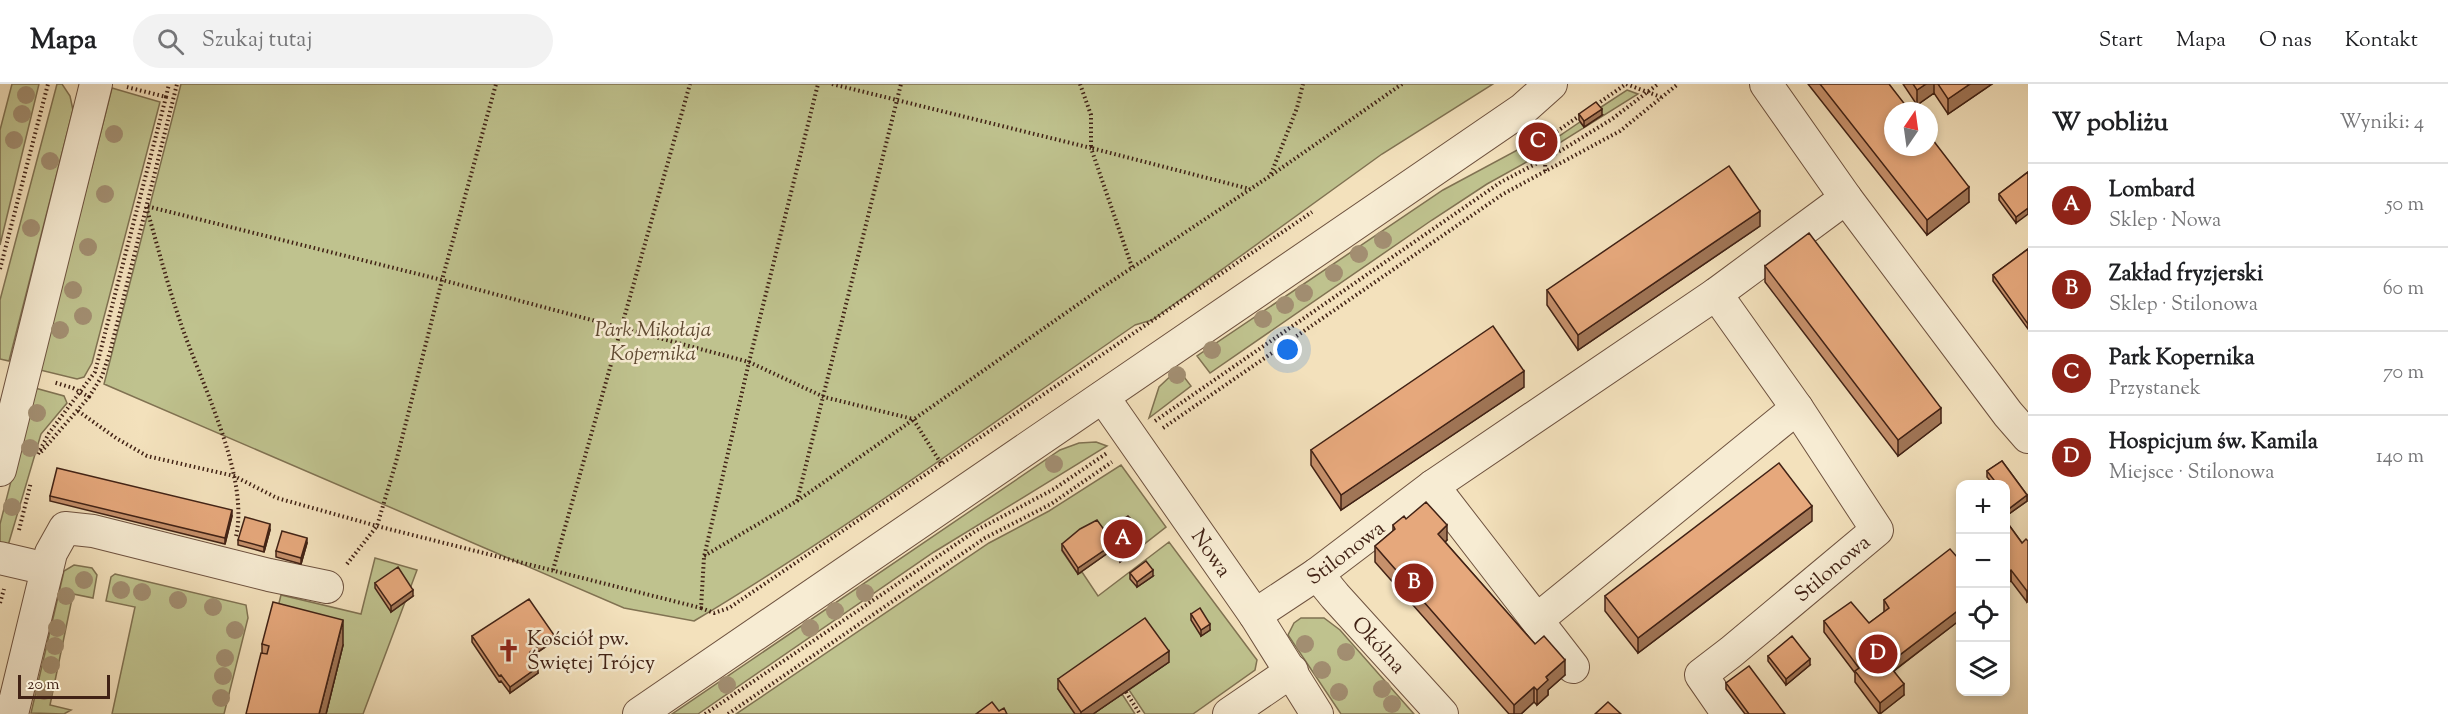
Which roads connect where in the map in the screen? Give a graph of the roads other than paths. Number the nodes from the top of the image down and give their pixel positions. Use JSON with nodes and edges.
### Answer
{"nodes":[{"id":1,"x":1551,"y":84,"type":"edge"},
{"id":2,"x":1574,"y":84,"type":"edge"},
{"id":3,"x":1766,"y":84,"type":"edge"},
{"id":4,"x":111,"y":85,"type":"edge"},
{"id":5,"x":1523,"y":109,"type":"junction"},
{"id":6,"x":1846,"y":198,"type":"junction"},
{"id":7,"x":1716,"y":294,"type":"junction"},
{"id":8,"x":1103,"y":397,"type":"junction"},
{"id":9,"x":1797,"y":408,"type":"junction"},
{"id":10,"x":2028,"y":437,"type":"edge"},
{"id":11,"x":0,"y":470,"type":"edge"},
{"id":12,"x":1434,"y":486,"type":"junction"},
{"id":13,"x":0,"y":558,"type":"edge"},
{"id":14,"x":47,"y":569,"type":"junction"},
{"id":15,"x":1317,"y":574,"type":"junction"},
{"id":16,"x":327,"y":587,"type":"road end"},
{"id":17,"x":1255,"y":615,"type":"junction"},
{"id":18,"x":1538,"y":619,"type":"junction"},
{"id":19,"x":1573,"y":667,"type":"dead end"},
{"id":20,"x":1292,"y":671,"type":"junction"},
{"id":21,"x":12,"y":714,"type":"edge"},
{"id":22,"x":639,"y":714,"type":"edge"},
{"id":23,"x":1229,"y":714,"type":"edge"},
{"id":24,"x":1317,"y":714,"type":"edge"},
{"id":25,"x":1442,"y":714,"type":"edge"},
{"id":26,"x":1728,"y":714,"type":"edge"}],
"edges":[{"from":1,"to":5,"type":"street"},
{"from":2,"to":5,"type":"street"},
{"from":3,"to":6,"type":"street"},
{"from":4,"to":11,"type":"street"},
{"from":5,"to":8,"type":"street"},
{"from":6,"to":7,"type":"street","name":"Stilonowa"},
{"from":6,"to":10,"type":"street"},
{"from":7,"to":9,"type":"street","name":"Stilonowa"},
{"from":7,"to":12,"type":"street","name":"Stilonowa"},
{"from":8,"to":17,"type":"street","name":"Nowa"},
{"from":8,"to":22,"type":"street"},
{"from":9,"to":18,"type":"street"},
{"from":9,"to":26,"type":"street","name":"Stilonowa"},
{"from":12,"to":15,"type":"street","name":"Stilonowa"},
{"from":12,"to":18,"type":"street"},
{"from":13,"to":14,"type":"street"},
{"from":14,"to":16,"type":"street"},
{"from":14,"to":21,"type":"street"},
{"from":15,"to":17,"type":"street","name":"Stilonowa"},
{"from":15,"to":25,"type":"street","name":"Okólna"},
{"from":17,"to":20,"type":"street","name":"Nowa"},
{"from":18,"to":19,"type":"street"},
{"from":20,"to":23,"type":"street"},
{"from":20,"to":24,"type":"street","name":"Nowa"}]}
